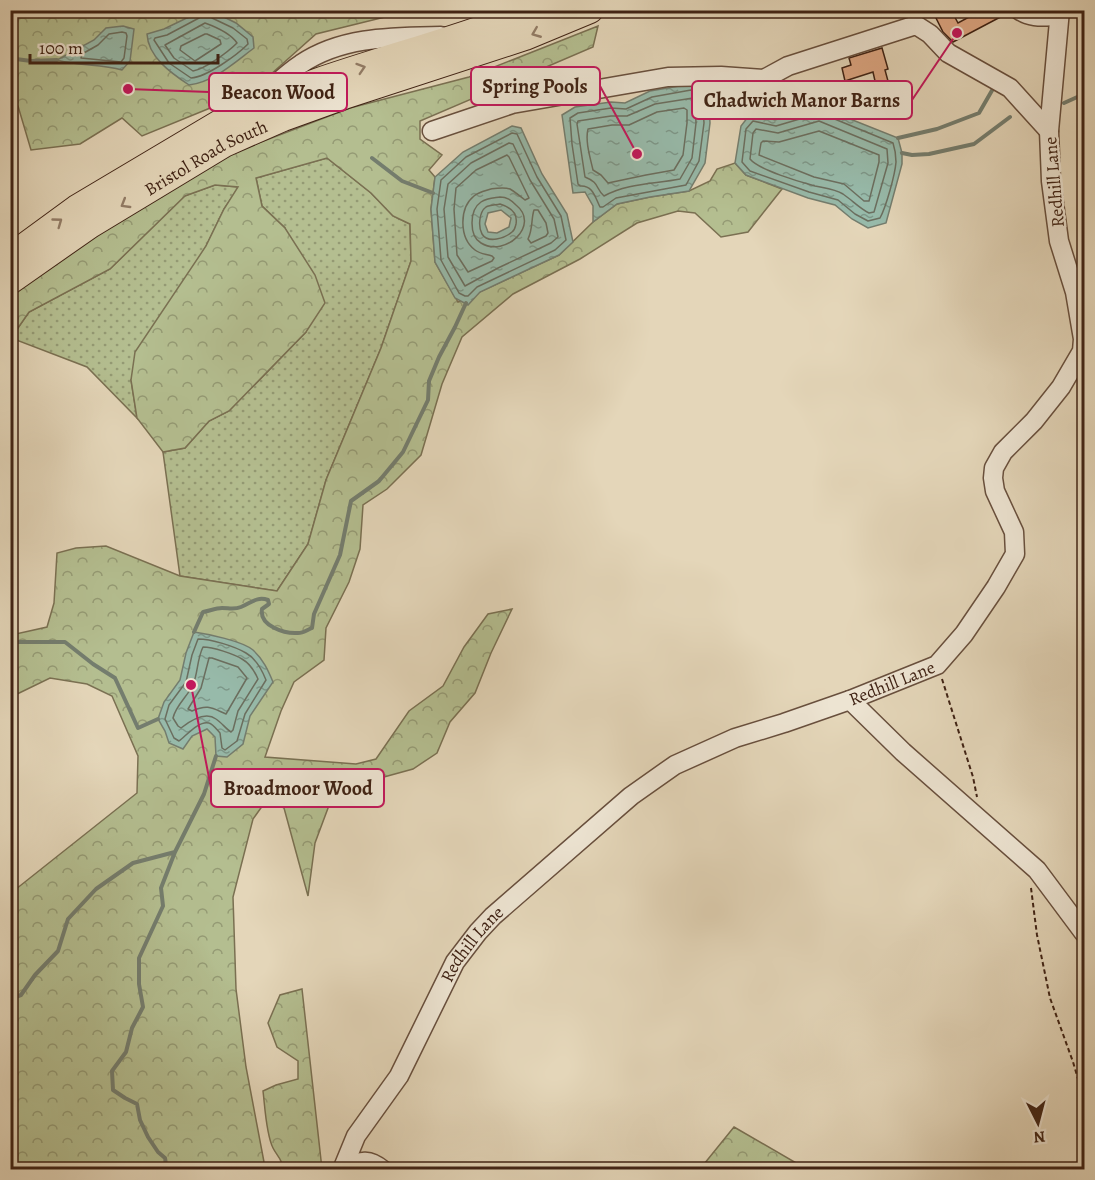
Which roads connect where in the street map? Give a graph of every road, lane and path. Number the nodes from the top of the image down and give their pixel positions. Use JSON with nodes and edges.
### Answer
{"nodes":[{"id":1,"x":130,"y":10,"type":"edge"},
{"id":2,"x":177,"y":10,"type":"edge"},
{"id":3,"x":533,"y":10,"type":"edge"},
{"id":4,"x":590,"y":10,"type":"edge"},
{"id":5,"x":1019,"y":10,"type":"edge"},
{"id":6,"x":1060,"y":13,"type":"edge"},
{"id":7,"x":432,"y":130,"type":"dead end"},
{"id":8,"x":1049,"y":131,"type":"junction"},
{"id":9,"x":10,"y":257,"type":"edge"},
{"id":10,"x":10,"y":281,"type":"edge"},
{"id":11,"x":1083,"y":352,"type":"edge"},
{"id":12,"x":937,"y":665,"type":"junction"},
{"id":13,"x":850,"y":700,"type":"junction"},
{"id":14,"x":982,"y":822,"type":"junction"},
{"id":15,"x":1028,"y":862,"type":"junction"},
{"id":16,"x":1084,"y":933,"type":"edge"},
{"id":17,"x":1084,"y":1099,"type":"edge"},
{"id":18,"x":1084,"y":1149,"type":"edge"},
{"id":19,"x":1084,"y":1156,"type":"edge"},
{"id":20,"x":342,"y":1170,"type":"edge"},
{"id":21,"x":348,"y":1170,"type":"edge"},
{"id":22,"x":383,"y":1170,"type":"edge"},
{"id":23,"x":1070,"y":1170,"type":"edge"}],
"edges":[{"from":1,"to":2,"type":"path"},
{"from":9,"to":3,"type":"highway","name":"Bristol Road South","one_way":true},
{"from":4,"to":10,"type":"highway","name":"Bristol Road South","one_way":true},
{"from":5,"to":6,"type":"street"},
{"from":6,"to":8,"type":"street","name":"Redhill Lane"},
{"from":7,"to":8,"type":"street"},
{"from":8,"to":11,"type":"street","name":"Redhill Lane"},
{"from":11,"to":12,"type":"street","name":"Redhill Lane"},
{"from":12,"to":13,"type":"street","name":"Redhill Lane"},
{"from":12,"to":14,"type":"path"},
{"from":13,"to":14,"type":"street"},
{"from":13,"to":20,"type":"street","name":"Redhill Lane"},
{"from":14,"to":15,"type":"street"},
{"from":15,"to":16,"type":"street"},
{"from":15,"to":17,"type":"path"},
{"from":18,"to":19,"type":"path"},
{"from":19,"to":23,"type":"path"},
{"from":21,"to":22,"type":"street"}]}
